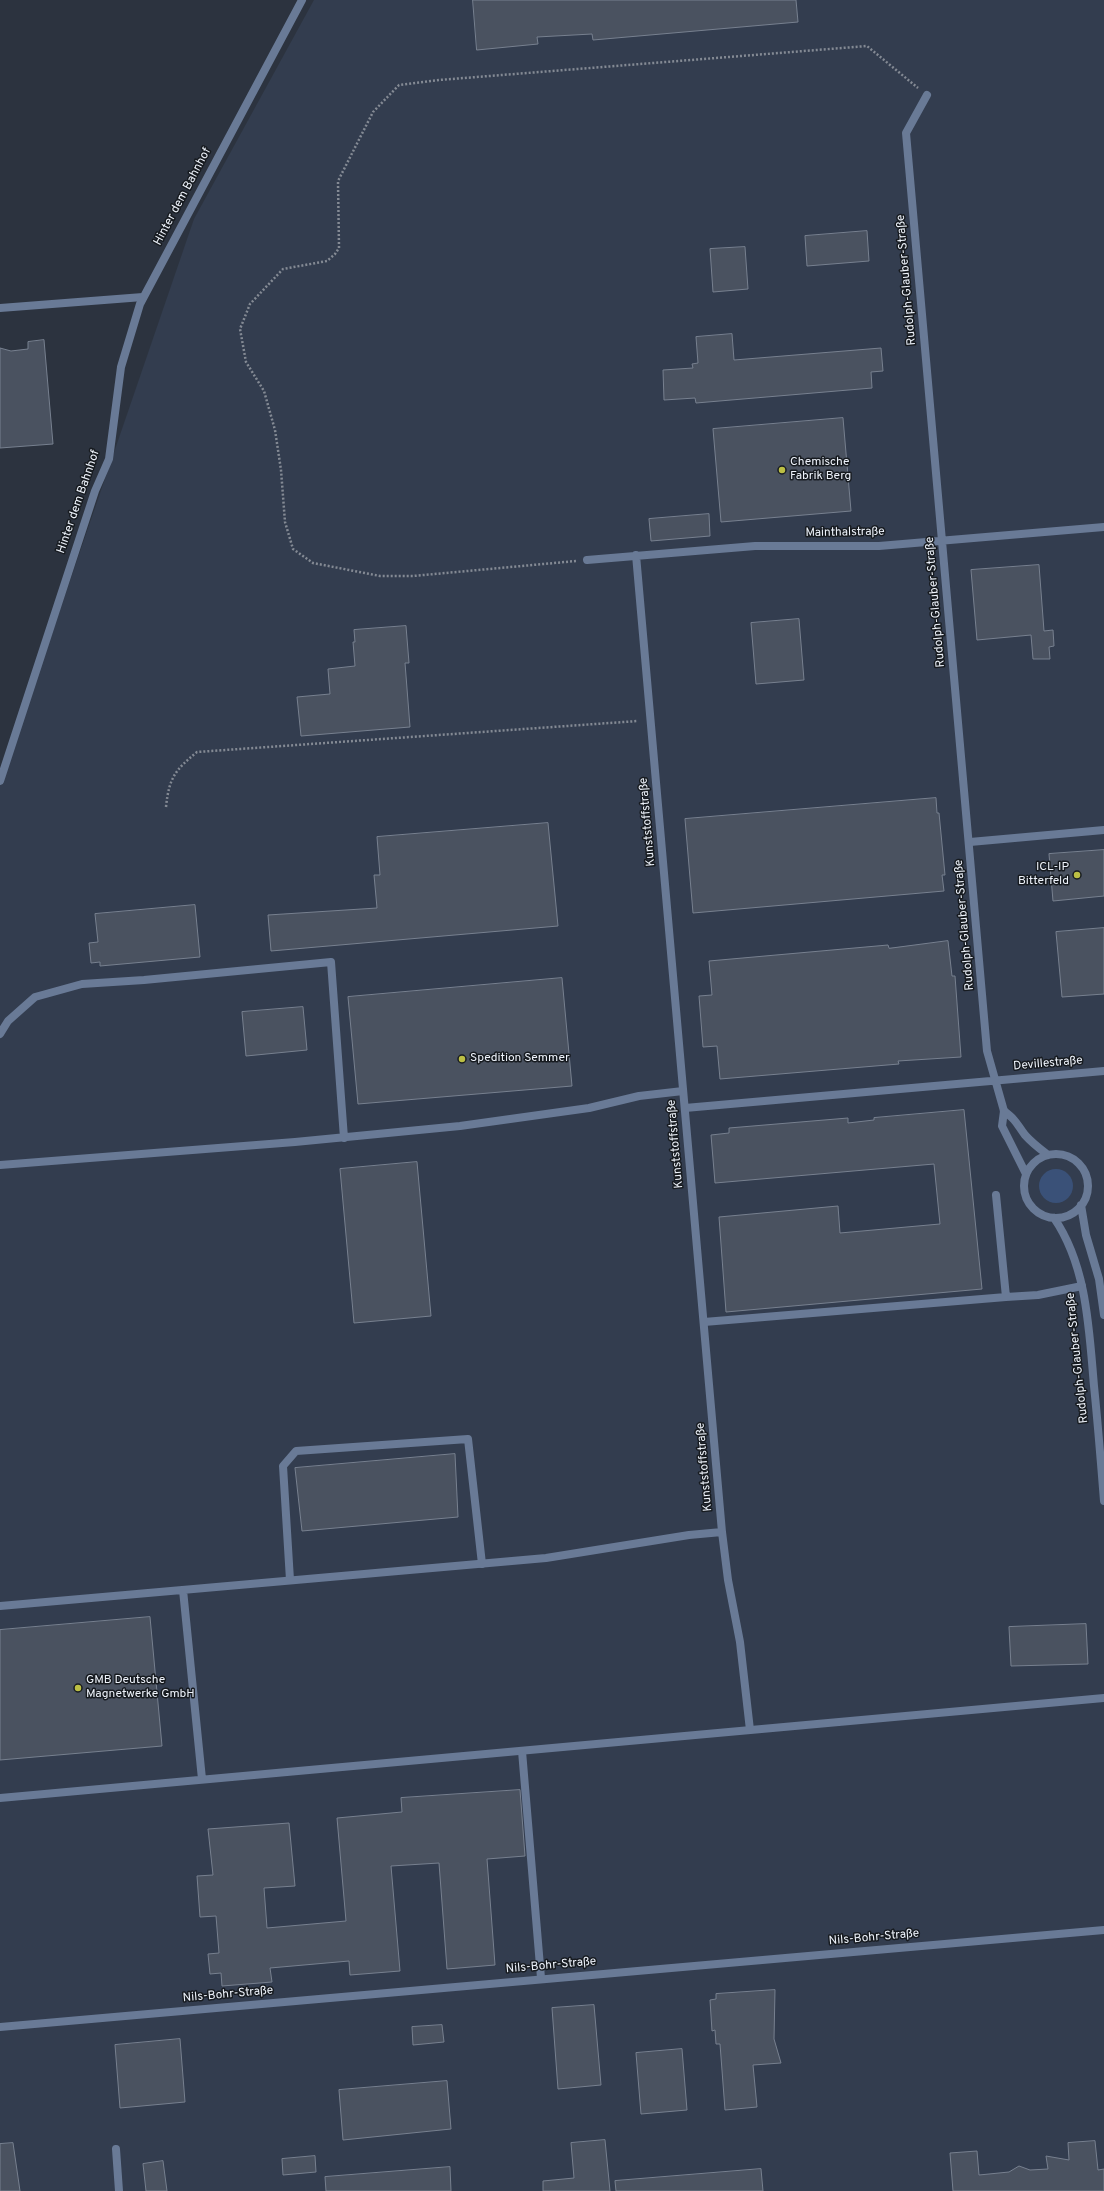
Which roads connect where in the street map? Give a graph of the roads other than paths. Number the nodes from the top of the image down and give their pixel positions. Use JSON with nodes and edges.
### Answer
{"nodes":[{"id":1,"x":302,"y":0,"type":"edge"},
{"id":2,"x":927,"y":95,"type":"road end"},
{"id":3,"x":143,"y":297,"type":"junction"},
{"id":4,"x":0,"y":308,"type":"edge"},
{"id":5,"x":1104,"y":527,"type":"edge"},
{"id":6,"x":942,"y":540,"type":"junction"},
{"id":7,"x":636,"y":555,"type":"junction"},
{"id":8,"x":587,"y":560,"type":"road end"},
{"id":9,"x":0,"y":781,"type":"edge"},
{"id":10,"x":1104,"y":830,"type":"edge"},
{"id":11,"x":970,"y":842,"type":"junction"},
{"id":12,"x":0,"y":1034,"type":"edge"},
{"id":13,"x":1104,"y":1071,"type":"edge"},
{"id":14,"x":994,"y":1080,"type":"junction"},
{"id":15,"x":684,"y":1091,"type":"junction"},
{"id":16,"x":685,"y":1108,"type":"junction"},
{"id":17,"x":1004,"y":1111,"type":"junction"},
{"id":18,"x":344,"y":1138,"type":"junction"},
{"id":19,"x":1048,"y":1154,"type":"junction"},
{"id":20,"x":0,"y":1165,"type":"edge"},
{"id":21,"x":1026,"y":1174,"type":"junction"},
{"id":22,"x":996,"y":1195,"type":"dead end"},
{"id":23,"x":1081,"y":1205,"type":"junction"},
{"id":24,"x":1054,"y":1218,"type":"junction"},
{"id":25,"x":1082,"y":1286,"type":"junction"},
{"id":26,"x":1006,"y":1297,"type":"junction"},
{"id":27,"x":1104,"y":1315,"type":"edge"},
{"id":28,"x":704,"y":1322,"type":"junction"},
{"id":29,"x":1104,"y":1501,"type":"edge"},
{"id":30,"x":722,"y":1532,"type":"junction"},
{"id":31,"x":482,"y":1564,"type":"junction"},
{"id":32,"x":290,"y":1580,"type":"junction"},
{"id":33,"x":182,"y":1590,"type":"junction"},
{"id":34,"x":0,"y":1606,"type":"edge"},
{"id":35,"x":1104,"y":1698,"type":"edge"},
{"id":36,"x":750,"y":1730,"type":"junction"},
{"id":37,"x":522,"y":1751,"type":"junction"},
{"id":38,"x":202,"y":1779,"type":"junction"},
{"id":39,"x":0,"y":1798,"type":"edge"},
{"id":40,"x":1104,"y":1930,"type":"edge"},
{"id":41,"x":541,"y":1978,"type":"junction"},
{"id":42,"x":0,"y":2027,"type":"edge"},
{"id":43,"x":116,"y":2149,"type":"dead end"},
{"id":44,"x":118,"y":2191,"type":"edge"}],
"edges":[{"from":1,"to":3,"type":"street","name":"Hinter dem Bahnhof"},
{"from":2,"to":6,"type":"street","name":"Rudolph-Glauber-Straße"},
{"from":3,"to":4,"type":"street"},
{"from":3,"to":9,"type":"street","name":"Hinter dem Bahnhof"},
{"from":5,"to":6,"type":"street","name":"Mainthalstraße"},
{"from":6,"to":7,"type":"street","name":"Mainthalstraße"},
{"from":6,"to":11,"type":"street","name":"Rudolph-Glauber-Straße"},
{"from":7,"to":8,"type":"street","name":"Mainthalstraße"},
{"from":7,"to":15,"type":"street","name":"Kunststoffstraße"},
{"from":10,"to":11,"type":"street"},
{"from":11,"to":14,"type":"street","name":"Rudolph-Glauber-Straße"},
{"from":12,"to":18,"type":"street"},
{"from":13,"to":14,"type":"street","name":"Devillestraße"},
{"from":14,"to":16,"type":"street","name":"Devillestraße"},
{"from":14,"to":17,"type":"street","name":"Rudolph-Glauber-Straße"},
{"from":15,"to":16,"type":"street","name":"Kunststoffstraße"},
{"from":15,"to":18,"type":"street"},
{"from":16,"to":28,"type":"street","name":"Kunststoffstraße"},
{"from":17,"to":19,"type":"street"},
{"from":17,"to":21,"type":"street","name":"Rudolph-Glauber-Straße"},
{"from":18,"to":20,"type":"street"},
{"from":19,"to":21,"type":"street"},
{"from":19,"to":23,"type":"street"},
{"from":21,"to":24,"type":"street"},
{"from":22,"to":26,"type":"street"},
{"from":23,"to":24,"type":"street"},
{"from":23,"to":27,"type":"street"},
{"from":24,"to":25,"type":"street","name":"Rudolph-Glauber-Straße"},
{"from":25,"to":26,"type":"street"},
{"from":25,"to":29,"type":"street","name":"Rudolph-Glauber-Straße"},
{"from":26,"to":28,"type":"street"},
{"from":28,"to":30,"type":"street","name":"Kunststoffstraße"},
{"from":30,"to":31,"type":"street"},
{"from":30,"to":36,"type":"street","name":"Kunststoffstraße"},
{"from":31,"to":32,"type":"street"},
{"from":31,"to":32,"type":"street"},
{"from":32,"to":33,"type":"street"},
{"from":33,"to":34,"type":"street"},
{"from":33,"to":38,"type":"street"},
{"from":35,"to":36,"type":"street"},
{"from":36,"to":37,"type":"street"},
{"from":37,"to":38,"type":"street"},
{"from":37,"to":41,"type":"street"},
{"from":38,"to":39,"type":"street"},
{"from":40,"to":41,"type":"street","name":"Nils-Bohr-Straße"},
{"from":41,"to":42,"type":"street","name":"Nils-Bohr-Straße"},
{"from":43,"to":44,"type":"street"}]}
